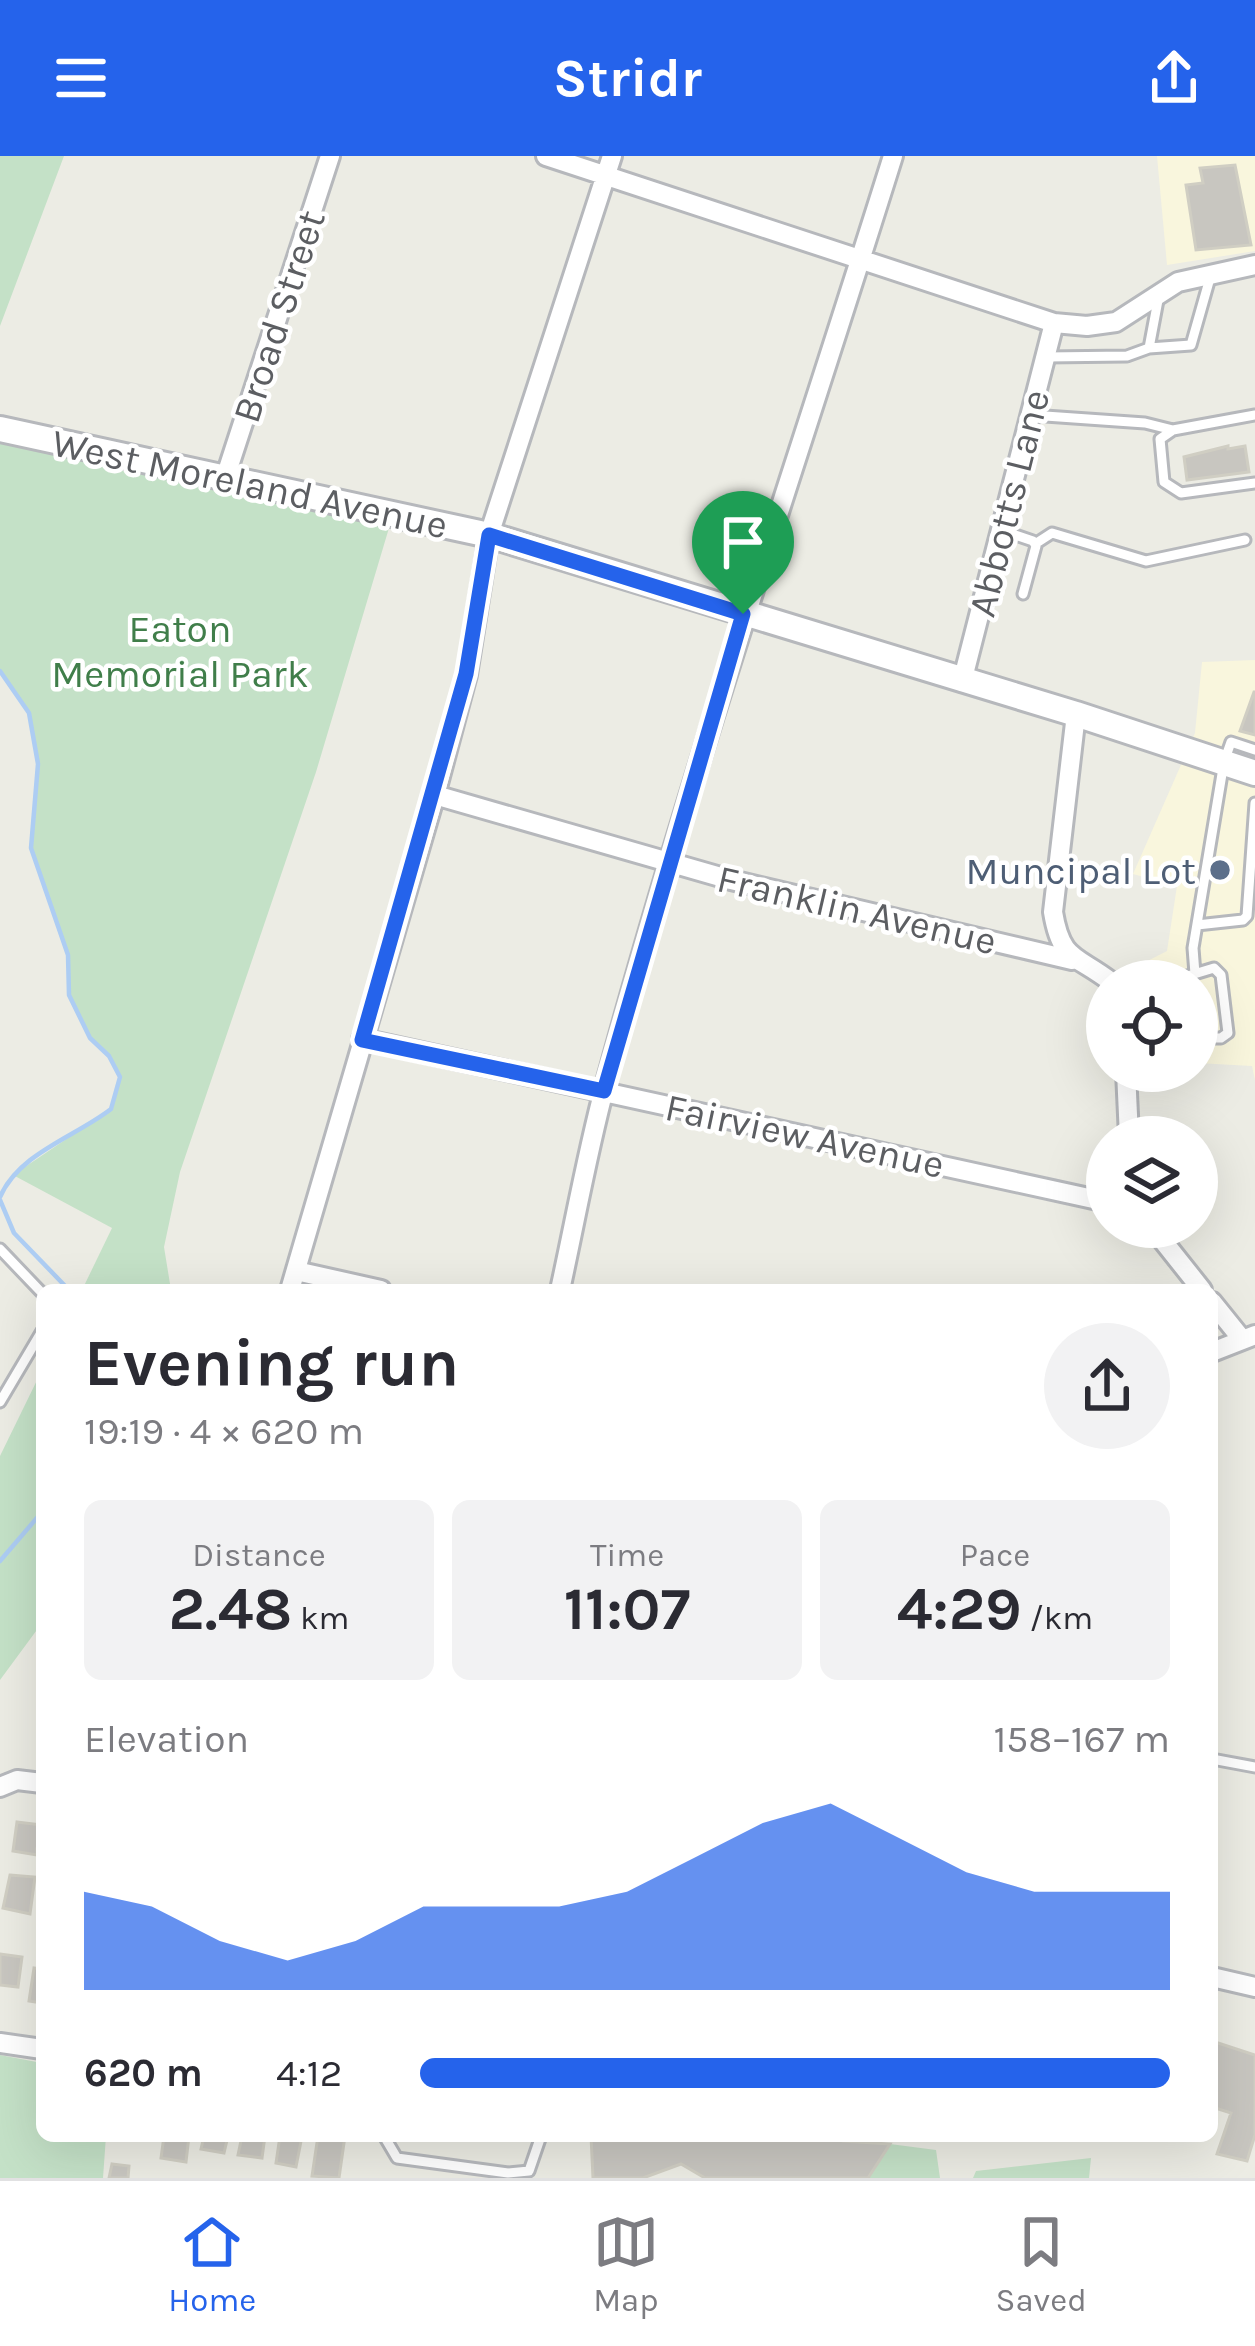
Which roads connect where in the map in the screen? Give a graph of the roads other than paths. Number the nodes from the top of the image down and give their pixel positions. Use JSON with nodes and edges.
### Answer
{"nodes":[{"id":1,"x":330,"y":156,"type":"edge"},
{"id":2,"x":546,"y":156,"type":"edge"},
{"id":3,"x":892,"y":156,"type":"edge"},
{"id":4,"x":610,"y":165,"type":"edge"},
{"id":5,"x":861,"y":258,"type":"junction"},
{"id":6,"x":1255,"y":265,"type":"edge"},
{"id":7,"x":1211,"y":273,"type":"junction"},
{"id":8,"x":1159,"y":296,"type":"junction"},
{"id":9,"x":1054,"y":323,"type":"junction"},
{"id":10,"x":1149,"y":348,"type":"junction"},
{"id":11,"x":1046,"y":357,"type":"junction"},
{"id":12,"x":1030,"y":415,"type":"junction"},
{"id":13,"x":1250,"y":416,"type":"edge"},
{"id":14,"x":1255,"y":424,"type":"edge"},
{"id":15,"x":0,"y":429,"type":"edge"},
{"id":16,"x":1173,"y":430,"type":"junction"},
{"id":17,"x":226,"y":475,"type":"junction"},
{"id":18,"x":1255,"y":483,"type":"edge"},
{"id":19,"x":1001,"y":530,"type":"junction"},
{"id":20,"x":489,"y":535,"type":"junction"},
{"id":21,"x":1245,"y":540,"type":"dead end"},
{"id":22,"x":1035,"y":544,"type":"junction"},
{"id":23,"x":1023,"y":594,"type":"dead end"},
{"id":24,"x":743,"y":614,"type":"junction"},
{"id":25,"x":962,"y":682,"type":"junction"},
{"id":26,"x":1076,"y":714,"type":"junction"},
{"id":27,"x":1255,"y":750,"type":"edge"},
{"id":28,"x":1224,"y":762,"type":"junction"},
{"id":29,"x":1255,"y":773,"type":"edge"},
{"id":30,"x":435,"y":795,"type":"junction"},
{"id":31,"x":1255,"y":802,"type":"edge"},
{"id":32,"x":668,"y":863,"type":"junction"},
{"id":33,"x":1197,"y":925,"type":"junction"},
{"id":34,"x":1072,"y":960,"type":"junction"},
{"id":35,"x":1194,"y":960,"type":"edge"},
{"id":36,"x":1086,"y":968,"type":"edge"},
{"id":37,"x":1218,"y":970,"type":"edge"},
{"id":38,"x":1218,"y":1038,"type":"edge"},
{"id":39,"x":362,"y":1040,"type":"junction"},
{"id":40,"x":604,"y":1091,"type":"junction"},
{"id":41,"x":1086,"y":1197,"type":"edge"},
{"id":42,"x":1169,"y":1248,"type":"edge"},
{"id":43,"x":0,"y":1250,"type":"edge"},
{"id":44,"x":293,"y":1281,"type":"edge"},
{"id":45,"x":561,"y":1284,"type":"edge"},
{"id":46,"x":1197,"y":1284,"type":"edge"},
{"id":47,"x":36,"y":1287,"type":"edge"},
{"id":48,"x":1218,"y":1308,"type":"edge"},
{"id":49,"x":1248,"y":1336,"type":"edge"},
{"id":50,"x":36,"y":1341,"type":"edge"},
{"id":51,"x":1218,"y":1349,"type":"edge"},
{"id":52,"x":0,"y":1402,"type":"edge"},
{"id":53,"x":1218,"y":1760,"type":"edge"},
{"id":54,"x":1255,"y":1767,"type":"edge"},
{"id":55,"x":36,"y":1782,"type":"edge"},
{"id":56,"x":0,"y":1787,"type":"edge"},
{"id":57,"x":1218,"y":1978,"type":"edge"},
{"id":58,"x":1255,"y":1987,"type":"edge"},
{"id":59,"x":0,"y":2043,"type":"edge"},
{"id":60,"x":36,"y":2048,"type":"edge"},
{"id":61,"x":388,"y":2142,"type":"edge"},
{"id":62,"x":539,"y":2142,"type":"edge"}],
"edges":[{"from":1,"to":17,"type":"street","name":"Broad Street"},
{"from":2,"to":4,"type":"street"},
{"from":3,"to":5,"type":"street"},
{"from":4,"to":5,"type":"street"},
{"from":4,"to":20,"type":"street"},
{"from":5,"to":9,"type":"street"},
{"from":5,"to":24,"type":"street"},
{"from":6,"to":7,"type":"street"},
{"from":7,"to":8,"type":"street"},
{"from":7,"to":10,"type":"lane"},
{"from":8,"to":9,"type":"street"},
{"from":8,"to":10,"type":"lane"},
{"from":9,"to":11,"type":"street","name":"Abbotts Lane"},
{"from":10,"to":11,"type":"lane"},
{"from":11,"to":12,"type":"street","name":"Abbotts Lane"},
{"from":12,"to":16,"type":"lane"},
{"from":12,"to":19,"type":"street","name":"Abbotts Lane"},
{"from":13,"to":14,"type":"lane"},
{"from":13,"to":16,"type":"lane"},
{"from":15,"to":17,"type":"street","name":"West Moreland Avenue"},
{"from":16,"to":18,"type":"lane"},
{"from":17,"to":20,"type":"street","name":"West Moreland Avenue"},
{"from":19,"to":22,"type":"lane"},
{"from":19,"to":25,"type":"street","name":"Abbotts Lane"},
{"from":20,"to":24,"type":"street","name":"West Moreland Avenue"},
{"from":20,"to":30,"type":"street"},
{"from":21,"to":22,"type":"lane"},
{"from":22,"to":23,"type":"lane"},
{"from":24,"to":25,"type":"street","name":"West Moreland Avenue"},
{"from":24,"to":32,"type":"street"},
{"from":25,"to":26,"type":"street","name":"West Moreland Avenue"},
{"from":26,"to":28,"type":"street","name":"West Moreland Avenue"},
{"from":26,"to":34,"type":"street"},
{"from":27,"to":28,"type":"lane"},
{"from":28,"to":29,"type":"street","name":"West Moreland Avenue"},
{"from":28,"to":33,"type":"lane"},
{"from":30,"to":32,"type":"street","name":"Franklin Avenue"},
{"from":30,"to":39,"type":"street"},
{"from":31,"to":33,"type":"lane"},
{"from":32,"to":34,"type":"street","name":"Franklin Avenue"},
{"from":32,"to":40,"type":"street"},
{"from":33,"to":35,"type":"lane"},
{"from":34,"to":36,"type":"street","name":"Franklin Avenue"},
{"from":37,"to":38,"type":"lane"},
{"from":39,"to":40,"type":"street","name":"Fairview Avenue"},
{"from":39,"to":44,"type":"street"},
{"from":40,"to":41,"type":"street","name":"Fairview Avenue"},
{"from":40,"to":45,"type":"street"},
{"from":42,"to":46,"type":"street"},
{"from":43,"to":47,"type":"lane"},
{"from":48,"to":49,"type":"street"},
{"from":49,"to":51,"type":"street"},
{"from":50,"to":52,"type":"lane"},
{"from":53,"to":54,"type":"lane"},
{"from":55,"to":56,"type":"street"},
{"from":57,"to":58,"type":"street"},
{"from":59,"to":60,"type":"street"},
{"from":61,"to":62,"type":"lane"}]}
